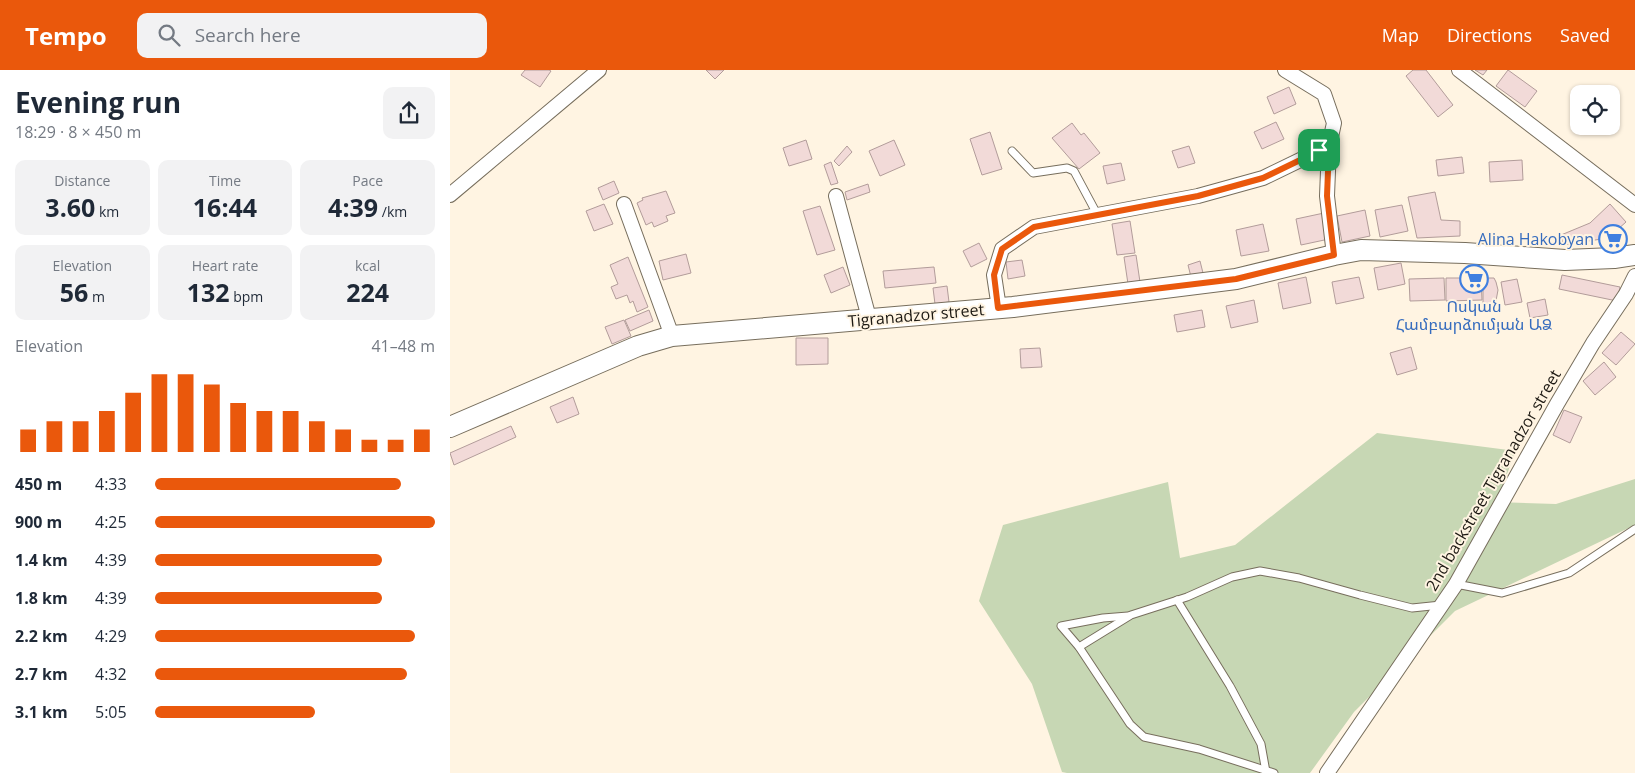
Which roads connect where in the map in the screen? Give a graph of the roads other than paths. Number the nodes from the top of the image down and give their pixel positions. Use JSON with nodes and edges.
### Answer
{"nodes":[{"id":1,"x":599,"y":70,"type":"edge"},
{"id":2,"x":1285,"y":70,"type":"edge"},
{"id":3,"x":1459,"y":70,"type":"edge"},
{"id":4,"x":1329,"y":146,"type":"junction"},
{"id":5,"x":1012,"y":151,"type":"dead end"},
{"id":6,"x":450,"y":194,"type":"edge"},
{"id":7,"x":836,"y":196,"type":"dead end"},
{"id":8,"x":624,"y":204,"type":"dead end"},
{"id":9,"x":1635,"y":205,"type":"edge"},
{"id":10,"x":1097,"y":214,"type":"junction"},
{"id":11,"x":1334,"y":255,"type":"junction"},
{"id":12,"x":1635,"y":256,"type":"edge"},
{"id":13,"x":1635,"y":276,"type":"edge"},
{"id":14,"x":998,"y":308,"type":"junction"},
{"id":15,"x":870,"y":318,"type":"junction"},
{"id":16,"x":672,"y":336,"type":"junction"},
{"id":17,"x":450,"y":427,"type":"edge"},
{"id":18,"x":1635,"y":529,"type":"edge"},
{"id":19,"x":1456,"y":584,"type":"junction"},
{"id":20,"x":1177,"y":600,"type":"junction"},
{"id":21,"x":1441,"y":605,"type":"junction"},
{"id":22,"x":1131,"y":615,"type":"junction"},
{"id":23,"x":1079,"y":647,"type":"junction"},
{"id":24,"x":1270,"y":772,"type":"edge"},
{"id":25,"x":1327,"y":773,"type":"edge"}],
"edges":[{"from":1,"to":6,"type":"street"},
{"from":2,"to":4,"type":"street"},
{"from":3,"to":9,"type":"street"},
{"from":4,"to":10,"type":"street"},
{"from":4,"to":11,"type":"street"},
{"from":5,"to":10,"type":"lane"},
{"from":7,"to":15,"type":"street"},
{"from":8,"to":16,"type":"street"},
{"from":10,"to":14,"type":"street"},
{"from":11,"to":12,"type":"main road","name":"Tigranadzor street"},
{"from":11,"to":14,"type":"main road","name":"Tigranadzor street"},
{"from":13,"to":19,"type":"street","name":"2nd backstreet Tigranadzor street"},
{"from":14,"to":15,"type":"main road","name":"Tigranadzor street"},
{"from":15,"to":16,"type":"main road","name":"Tigranadzor street"},
{"from":16,"to":17,"type":"main road","name":"Tigranadzor street"},
{"from":18,"to":19,"type":"lane"},
{"from":19,"to":21,"type":"street","name":"2nd backstreet Tigranadzor street"},
{"from":20,"to":21,"type":"lane"},
{"from":20,"to":22,"type":"lane"},
{"from":20,"to":24,"type":"lane"},
{"from":21,"to":25,"type":"street","name":"2nd backstreet Tigranadzor street"},
{"from":22,"to":23,"type":"lane"},
{"from":22,"to":23,"type":"lane"},
{"from":23,"to":24,"type":"lane"}]}
